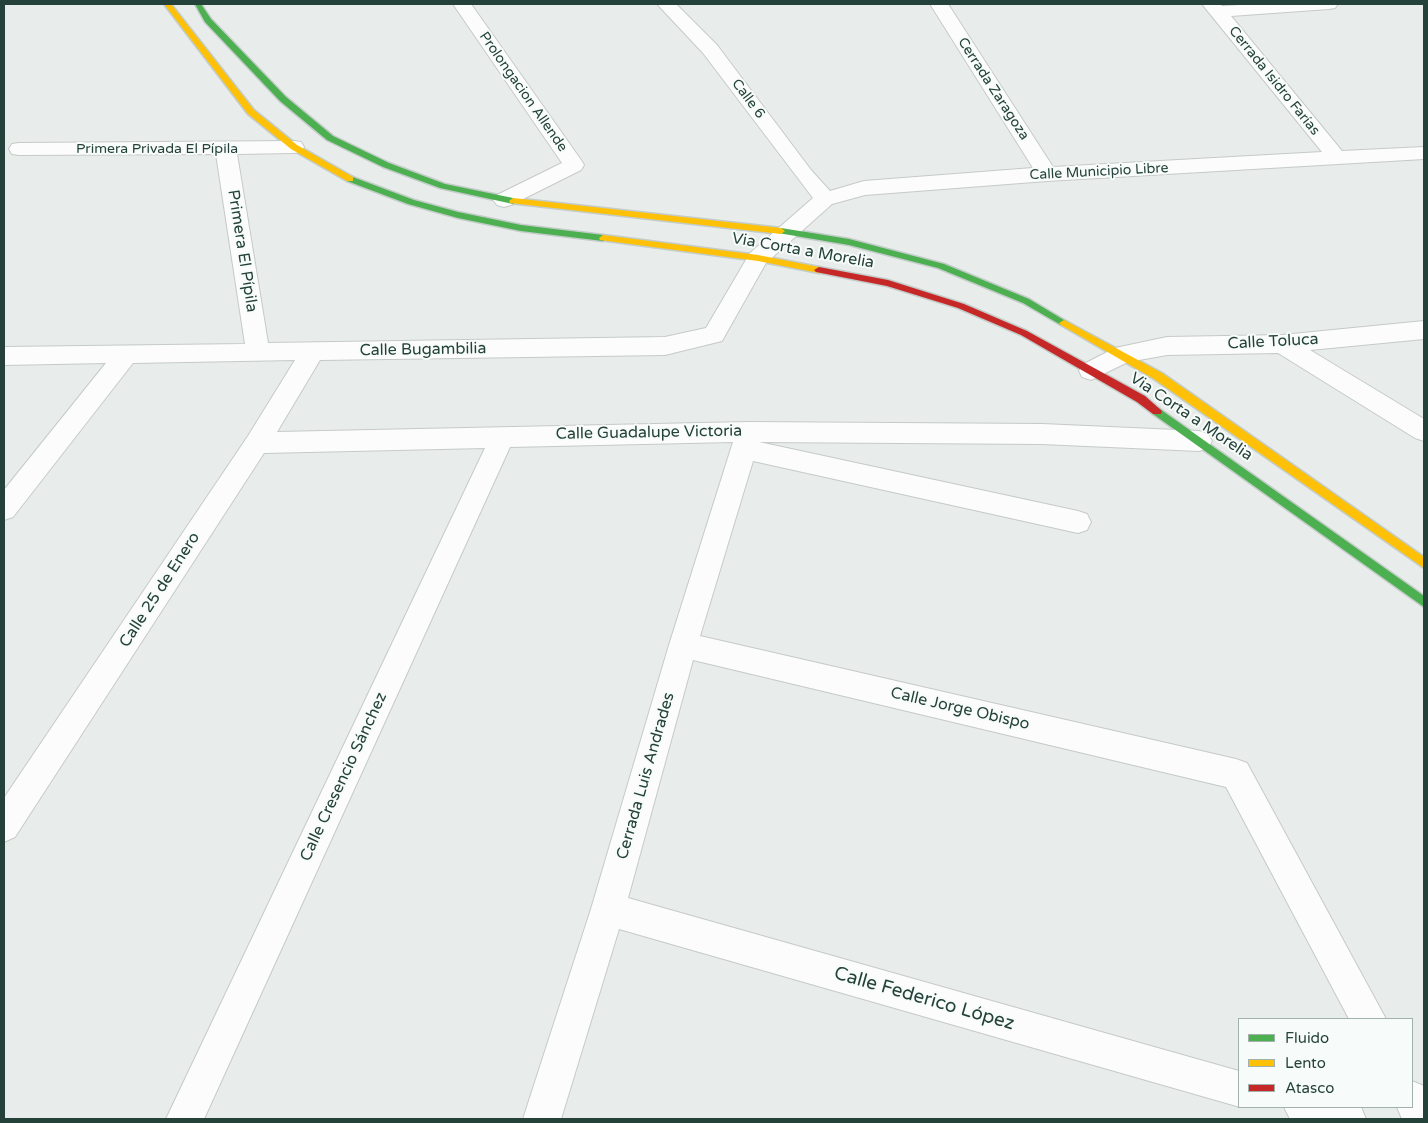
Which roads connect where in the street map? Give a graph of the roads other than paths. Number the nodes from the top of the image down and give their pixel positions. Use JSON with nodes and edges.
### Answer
{"nodes":[{"id":1,"x":167,"y":4,"type":"edge"},
{"id":2,"x":198,"y":4,"type":"edge"},
{"id":3,"x":462,"y":4,"type":"edge"},
{"id":4,"x":666,"y":4,"type":"edge"},
{"id":5,"x":939,"y":4,"type":"edge"},
{"id":6,"x":1329,"y":4,"type":"edge"},
{"id":7,"x":1214,"y":8,"type":"edge"},
{"id":8,"x":294,"y":147,"type":"junction"},
{"id":9,"x":19,"y":149,"type":"dead end"},
{"id":10,"x":226,"y":150,"type":"junction"},
{"id":11,"x":1424,"y":154,"type":"edge"},
{"id":12,"x":1338,"y":159,"type":"junction"},
{"id":13,"x":1048,"y":174,"type":"junction"},
{"id":14,"x":825,"y":199,"type":"junction"},
{"id":15,"x":504,"y":200,"type":"junction"},
{"id":16,"x":787,"y":232,"type":"junction"},
{"id":17,"x":758,"y":258,"type":"junction"},
{"id":18,"x":1424,"y":330,"type":"edge"},
{"id":19,"x":1282,"y":344,"type":"junction"},
{"id":20,"x":313,"y":351,"type":"junction"},
{"id":21,"x":258,"y":353,"type":"junction"},
{"id":22,"x":1123,"y":354,"type":"junction"},
{"id":23,"x":126,"y":355,"type":"junction"},
{"id":24,"x":4,"y":356,"type":"edge"},
{"id":25,"x":1091,"y":371,"type":"junction"},
{"id":26,"x":1424,"y":431,"type":"edge"},
{"id":27,"x":503,"y":436,"type":"junction"},
{"id":28,"x":746,"y":441,"type":"junction"},
{"id":29,"x":1199,"y":441,"type":"junction"},
{"id":30,"x":257,"y":443,"type":"junction"},
{"id":31,"x":4,"y":509,"type":"edge"},
{"id":32,"x":1078,"y":522,"type":"dead end"},
{"id":33,"x":1424,"y":563,"type":"edge"},
{"id":34,"x":1424,"y":602,"type":"edge"},
{"id":35,"x":683,"y":644,"type":"junction"},
{"id":36,"x":4,"y":826,"type":"edge"},
{"id":37,"x":608,"y":909,"type":"junction"},
{"id":38,"x":1367,"y":1018,"type":"edge"},
{"id":39,"x":1238,"y":1089,"type":"edge"},
{"id":40,"x":1413,"y":1101,"type":"edge"},
{"id":41,"x":1307,"y":1108,"type":"edge"},
{"id":42,"x":185,"y":1119,"type":"edge"},
{"id":43,"x":542,"y":1119,"type":"edge"},
{"id":44,"x":1347,"y":1119,"type":"edge"},
{"id":45,"x":1422,"y":1119,"type":"edge"}],
"edges":[{"from":1,"to":8,"type":"main road","name":"Via Corta a Morelia"},
{"from":2,"to":15,"type":"main road","name":"Via Corta a Morelia"},
{"from":3,"to":15,"type":"street","name":"Prolongacion Allende"},
{"from":4,"to":14,"type":"street","name":"Calle 6"},
{"from":5,"to":13,"type":"street","name":"Cerrada Zaragoza"},
{"from":6,"to":7,"type":"street"},
{"from":7,"to":12,"type":"street","name":"Cerrada Isidro Farías"},
{"from":8,"to":10,"type":"street","name":"Primera Privada El Pípila"},
{"from":8,"to":17,"type":"main road","name":"Via Corta a Morelia"},
{"from":9,"to":10,"type":"street","name":"Primera Privada El Pípila"},
{"from":10,"to":21,"type":"street","name":"Primera El Pípila"},
{"from":11,"to":12,"type":"street","name":"Calle Municipio Libre"},
{"from":12,"to":13,"type":"street","name":"Calle Municipio Libre"},
{"from":13,"to":14,"type":"street","name":"Calle Municipio Libre"},
{"from":14,"to":16,"type":"street","name":"Calle Municipio Libre"},
{"from":15,"to":16,"type":"main road","name":"Via Corta a Morelia"},
{"from":16,"to":17,"type":"street","name":"Calle Bugambilia"},
{"from":16,"to":22,"type":"main road","name":"Via Corta a Morelia"},
{"from":17,"to":20,"type":"street","name":"Calle Bugambilia"},
{"from":17,"to":25,"type":"main road","name":"Via Corta a Morelia"},
{"from":18,"to":19,"type":"street","name":"Calle Toluca"},
{"from":19,"to":22,"type":"street","name":"Calle Toluca"},
{"from":19,"to":26,"type":"street"},
{"from":20,"to":21,"type":"street","name":"Calle Bugambilia"},
{"from":20,"to":30,"type":"street","name":"Calle 25 de Enero"},
{"from":21,"to":23,"type":"street","name":"Calle Bugambilia"},
{"from":22,"to":25,"type":"street","name":"Calle Toluca"},
{"from":22,"to":33,"type":"main road","name":"Via Corta a Morelia"},
{"from":23,"to":24,"type":"street","name":"Calle Bugambilia"},
{"from":23,"to":31,"type":"street"},
{"from":25,"to":29,"type":"main road","name":"Via Corta a Morelia"},
{"from":27,"to":28,"type":"street","name":"Calle Guadalupe Victoria"},
{"from":27,"to":30,"type":"street","name":"Calle Guadalupe Victoria"},
{"from":27,"to":42,"type":"street","name":"Calle Cresencio Sánchez"},
{"from":28,"to":29,"type":"street","name":"Calle Guadalupe Victoria"},
{"from":28,"to":32,"type":"street","name":"Calle Guadalupe Victoria"},
{"from":28,"to":35,"type":"street","name":"Cerrada Luis Andrades"},
{"from":29,"to":34,"type":"main road","name":"Via Corta a Morelia"},
{"from":30,"to":36,"type":"street","name":"Calle 25 de Enero"},
{"from":35,"to":37,"type":"street","name":"Cerrada Luis Andrades"},
{"from":35,"to":38,"type":"street","name":"Calle Jorge Obispo"},
{"from":37,"to":39,"type":"street","name":"Calle Federico López"},
{"from":37,"to":43,"type":"street","name":"Cerrada Luis Andrades"},
{"from":40,"to":45,"type":"street"},
{"from":41,"to":44,"type":"street"}]}
